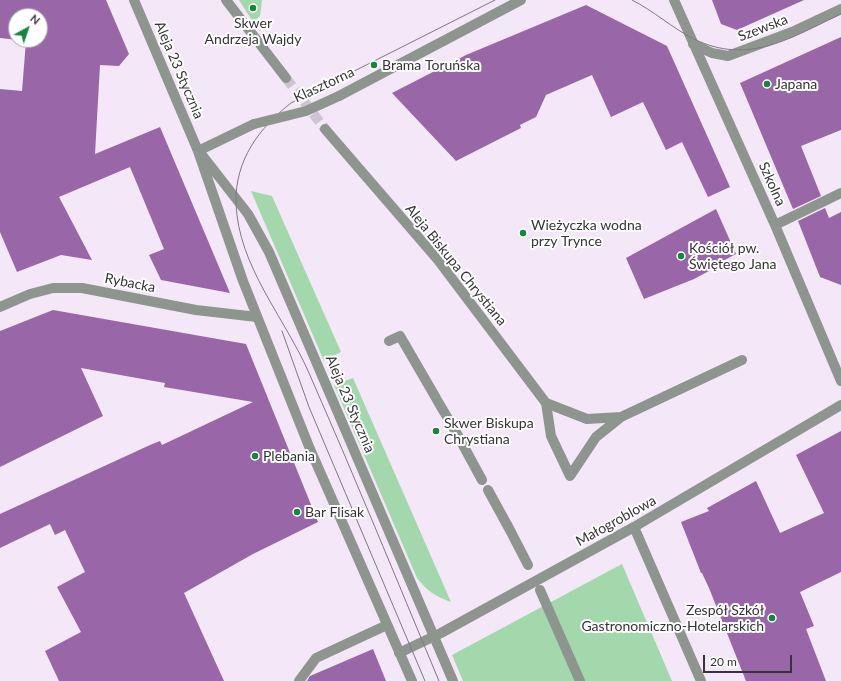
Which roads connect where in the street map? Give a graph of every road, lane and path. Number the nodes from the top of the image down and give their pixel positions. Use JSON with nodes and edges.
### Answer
{"nodes":[{"id":1,"x":134,"y":0,"type":"edge"},
{"id":2,"x":226,"y":0,"type":"edge"},
{"id":3,"x":521,"y":0,"type":"edge"},
{"id":4,"x":674,"y":0,"type":"edge"},
{"id":5,"x":841,"y":9,"type":"edge"},
{"id":6,"x":693,"y":44,"type":"junction"},
{"id":7,"x":286,"y":78,"type":"tunnel mouth"},
{"id":8,"x":325,"y":129,"type":"tunnel mouth"},
{"id":9,"x":198,"y":151,"type":"junction"},
{"id":10,"x":841,"y":193,"type":"edge"},
{"id":11,"x":775,"y":225,"type":"junction"},
{"id":12,"x":0,"y":307,"type":"edge"},
{"id":13,"x":257,"y":317,"type":"junction"},
{"id":14,"x":389,"y":341,"type":"dead end"},
{"id":15,"x":742,"y":360,"type":"dead end"},
{"id":16,"x":841,"y":381,"type":"edge"},
{"id":17,"x":546,"y":403,"type":"junction"},
{"id":18,"x":841,"y":405,"type":"edge"},
{"id":19,"x":621,"y":417,"type":"junction"},
{"id":20,"x":482,"y":480,"type":"dead end"},
{"id":21,"x":488,"y":490,"type":"dead end"},
{"id":22,"x":634,"y":527,"type":"junction"},
{"id":23,"x":528,"y":565,"type":"dead end"},
{"id":24,"x":540,"y":590,"type":"dead end"},
{"id":25,"x":387,"y":625,"type":"junction"},
{"id":26,"x":434,"y":637,"type":"junction"},
{"id":27,"x":400,"y":653,"type":"junction"},
{"id":28,"x":299,"y":681,"type":"edge"},
{"id":29,"x":412,"y":681,"type":"edge"},
{"id":30,"x":453,"y":681,"type":"edge"},
{"id":31,"x":580,"y":681,"type":"edge"},
{"id":32,"x":701,"y":681,"type":"edge"}],
"edges":[{"from":1,"to":9,"type":"street","name":"Aleja 23 Stycznia"},
{"from":2,"to":7,"type":"street"},
{"from":3,"to":9,"type":"street","name":"Klasztorna","bridge":true},
{"from":4,"to":6,"type":"street","name":"Szkolna"},
{"from":5,"to":6,"type":"street","name":"Szewska"},
{"from":6,"to":11,"type":"street","name":"Szkolna"},
{"from":8,"to":17,"type":"street","name":"Aleja Biskupa Chrystiana"},
{"from":9,"to":13,"type":"street","name":"Aleja 23 Stycznia"},
{"from":9,"to":26,"type":"street","name":"Aleja 23 Stycznia"},
{"from":10,"to":11,"type":"street"},
{"from":11,"to":16,"type":"street","name":"Szkolna"},
{"from":12,"to":13,"type":"street","name":"Rybacka"},
{"from":13,"to":25,"type":"street","name":"Aleja 23 Stycznia"},
{"from":14,"to":20,"type":"street"},
{"from":15,"to":19,"type":"street","name":"Aleja Biskupa Chrystiana"},
{"from":17,"to":19,"type":"street","name":"Aleja Biskupa Chrystiana"},
{"from":17,"to":19,"type":"street","name":"Aleja Biskupa Chrystiana"},
{"from":18,"to":22,"type":"street","name":"Małogroblowa"},
{"from":21,"to":23,"type":"street"},
{"from":22,"to":26,"type":"street","name":"Małogroblowa"},
{"from":22,"to":32,"type":"street"},
{"from":24,"to":31,"type":"street"},
{"from":25,"to":27,"type":"street","name":"Aleja 23 Stycznia"},
{"from":25,"to":28,"type":"street"},
{"from":26,"to":27,"type":"street","name":"Małogroblowa"},
{"from":26,"to":30,"type":"street","name":"Aleja 23 Stycznia"},
{"from":27,"to":29,"type":"street","name":"Aleja 23 Stycznia"}]}
